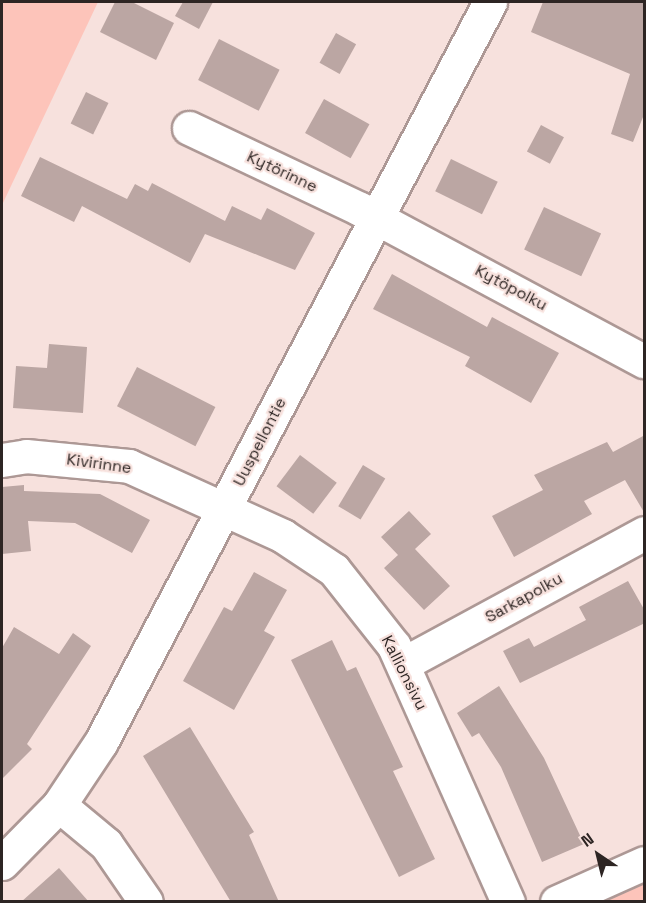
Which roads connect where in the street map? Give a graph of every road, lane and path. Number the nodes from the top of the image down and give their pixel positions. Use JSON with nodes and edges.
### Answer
{"nodes":[{"id":1,"x":490,"y":2,"type":"edge"},
{"id":2,"x":189,"y":128,"type":"dead end"},
{"id":3,"x":375,"y":218,"type":"junction"},
{"id":4,"x":645,"y":361,"type":"edge"},
{"id":5,"x":2,"y":460,"type":"edge"},
{"id":6,"x":226,"y":507,"type":"junction"},
{"id":7,"x":645,"y":533,"type":"edge"},
{"id":8,"x":403,"y":664,"type":"junction"},
{"id":9,"x":59,"y":806,"type":"junction"},
{"id":10,"x":2,"y":863,"type":"edge"},
{"id":11,"x":645,"y":863,"type":"edge"},
{"id":12,"x":146,"y":902,"type":"edge"},
{"id":13,"x":508,"y":902,"type":"edge"},
{"id":14,"x":557,"y":902,"type":"edge"}],
"edges":[{"from":1,"to":3,"type":"street","name":"Uuspellontie"},
{"from":2,"to":3,"type":"street","name":"Kytörinne"},
{"from":3,"to":4,"type":"street","name":"Kytöpolku"},
{"from":3,"to":6,"type":"street","name":"Uuspellontie"},
{"from":5,"to":6,"type":"street","name":"Kivirinne"},
{"from":6,"to":8,"type":"street","name":"Kallionsivu"},
{"from":6,"to":9,"type":"street","name":"Uuspellontie"},
{"from":7,"to":8,"type":"street","name":"Sarkapolku"},
{"from":8,"to":13,"type":"street","name":"Kallionsivu"},
{"from":9,"to":10,"type":"street","name":"Uuspellontie"},
{"from":9,"to":12,"type":"street"},
{"from":11,"to":14,"type":"street"}]}
